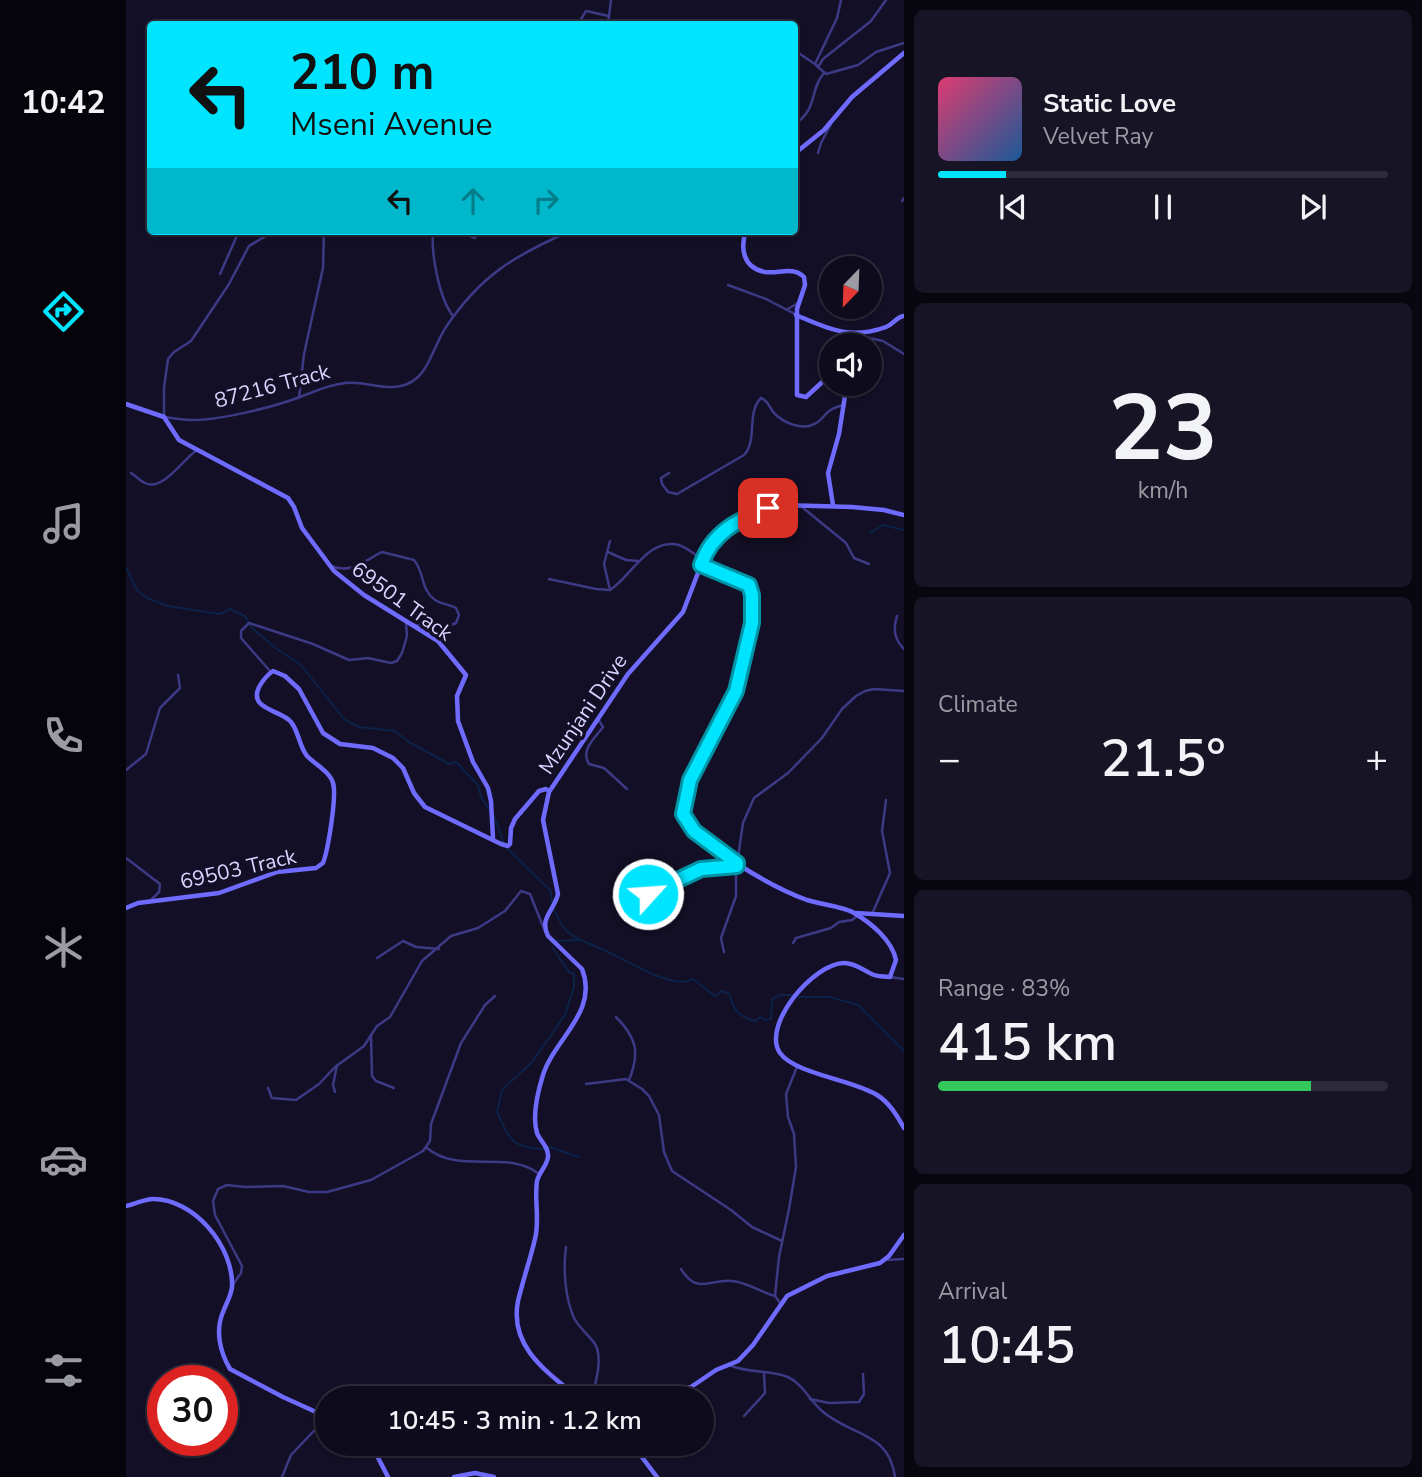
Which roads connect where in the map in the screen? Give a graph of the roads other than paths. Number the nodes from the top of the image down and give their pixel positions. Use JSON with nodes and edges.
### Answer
{"nodes":[{"id":1,"x":611,"y":0,"type":"edge"},
{"id":2,"x":841,"y":0,"type":"edge"},
{"id":3,"x":886,"y":0,"type":"edge"},
{"id":4,"x":609,"y":16,"type":"junction"},
{"id":5,"x":580,"y":21,"type":"edge"},
{"id":6,"x":608,"y":21,"type":"edge"},
{"id":7,"x":904,"y":43,"type":"edge"},
{"id":8,"x":798,"y":53,"type":"edge"},
{"id":9,"x":904,"y":53,"type":"edge"},
{"id":10,"x":817,"y":66,"type":"junction"},
{"id":11,"x":824,"y":73,"type":"junction"},
{"id":12,"x":798,"y":121,"type":"edge"},
{"id":13,"x":833,"y":121,"type":"junction"},
{"id":14,"x":798,"y":151,"type":"edge"},
{"id":15,"x":818,"y":153,"type":"dead end"},
{"id":16,"x":237,"y":235,"type":"edge"},
{"id":17,"x":267,"y":235,"type":"edge"},
{"id":18,"x":324,"y":235,"type":"edge"},
{"id":19,"x":433,"y":235,"type":"edge"},
{"id":20,"x":467,"y":235,"type":"edge"},
{"id":21,"x":562,"y":235,"type":"edge"},
{"id":22,"x":745,"y":235,"type":"edge"},
{"id":23,"x":475,"y":238,"type":"dead end"},
{"id":24,"x":220,"y":274,"type":"dead end"},
{"id":25,"x":728,"y":285,"type":"dead end"},
{"id":26,"x":798,"y":303,"type":"junction"},
{"id":27,"x":786,"y":310,"type":"junction"},
{"id":28,"x":796,"y":315,"type":"junction"},
{"id":29,"x":453,"y":316,"type":"junction"},
{"id":30,"x":904,"y":316,"type":"edge"},
{"id":31,"x":854,"y":333,"type":"joint"},
{"id":32,"x":882,"y":341,"type":"edge"},
{"id":33,"x":904,"y":354,"type":"edge"},
{"id":34,"x":819,"y":385,"type":"edge"},
{"id":35,"x":845,"y":396,"type":"edge"},
{"id":36,"x":299,"y":398,"type":"junction"},
{"id":37,"x":126,"y":404,"type":"edge"},
{"id":38,"x":844,"y":405,"type":"junction"},
{"id":39,"x":164,"y":417,"type":"junction"},
{"id":40,"x":197,"y":450,"type":"junction"},
{"id":41,"x":131,"y":473,"type":"dead end"},
{"id":42,"x":669,"y":473,"type":"dead end"},
{"id":43,"x":800,"y":504,"type":"junction"},
{"id":44,"x":833,"y":505,"type":"junction"},
{"id":45,"x":904,"y":515,"type":"edge"},
{"id":46,"x":610,"y":541,"type":"dead end"},
{"id":47,"x":607,"y":551,"type":"junction"},
{"id":48,"x":638,"y":561,"type":"junction"},
{"id":49,"x":702,"y":562,"type":"junction"},
{"id":50,"x":869,"y":564,"type":"dead end"},
{"id":51,"x":328,"y":565,"type":"junction"},
{"id":52,"x":549,"y":579,"type":"dead end"},
{"id":53,"x":610,"y":590,"type":"junction"},
{"id":54,"x":897,"y":616,"type":"dead end"},
{"id":55,"x":409,"y":624,"type":"junction"},
{"id":56,"x":904,"y":649,"type":"edge"},
{"id":57,"x":271,"y":673,"type":"junction"},
{"id":58,"x":178,"y":675,"type":"dead end"},
{"id":59,"x":904,"y":691,"type":"edge"},
{"id":60,"x":598,"y":719,"type":"junction"},
{"id":61,"x":126,"y":770,"type":"edge"},
{"id":62,"x":627,"y":789,"type":"dead end"},
{"id":63,"x":549,"y":792,"type":"junction"},
{"id":64,"x":886,"y":800,"type":"dead end"},
{"id":65,"x":493,"y":839,"type":"junction"},
{"id":66,"x":126,"y":858,"type":"edge"},
{"id":67,"x":737,"y":864,"type":"junction"},
{"id":68,"x":618,"y":898,"type":"dead end"},
{"id":69,"x":147,"y":904,"type":"junction"},
{"id":70,"x":126,"y":908,"type":"edge"},
{"id":71,"x":872,"y":914,"type":"junction"},
{"id":72,"x":856,"y":915,"type":"junction"},
{"id":73,"x":904,"y":916,"type":"edge"},
{"id":74,"x":544,"y":929,"type":"junction"},
{"id":75,"x":793,"y":943,"type":"dead end"},
{"id":76,"x":439,"y":949,"type":"junction"},
{"id":77,"x":724,"y":952,"type":"dead end"},
{"id":78,"x":377,"y":958,"type":"dead end"},
{"id":79,"x":890,"y":977,"type":"junction"},
{"id":80,"x":904,"y":979,"type":"edge"},
{"id":81,"x":495,"y":996,"type":"dead end"},
{"id":82,"x":617,"y":1017,"type":"dead end"},
{"id":83,"x":371,"y":1035,"type":"junction"},
{"id":84,"x":337,"y":1065,"type":"junction"},
{"id":85,"x":798,"y":1065,"type":"junction"},
{"id":86,"x":629,"y":1080,"type":"junction"},
{"id":87,"x":586,"y":1083,"type":"dead end"},
{"id":88,"x":268,"y":1088,"type":"dead end"},
{"id":89,"x":394,"y":1088,"type":"dead end"},
{"id":90,"x":335,"y":1092,"type":"dead end"},
{"id":91,"x":904,"y":1128,"type":"edge"},
{"id":92,"x":426,"y":1148,"type":"junction"},
{"id":93,"x":539,"y":1174,"type":"junction"},
{"id":94,"x":126,"y":1206,"type":"edge"},
{"id":95,"x":904,"y":1235,"type":"edge"},
{"id":96,"x":782,"y":1241,"type":"junction"},
{"id":97,"x":566,"y":1247,"type":"dead end"},
{"id":98,"x":904,"y":1259,"type":"edge"},
{"id":99,"x":883,"y":1261,"type":"junction"},
{"id":100,"x":681,"y":1269,"type":"dead end"},
{"id":101,"x":232,"y":1286,"type":"junction"},
{"id":102,"x":775,"y":1296,"type":"junction"},
{"id":103,"x":781,"y":1304,"type":"junction"},
{"id":104,"x":729,"y":1365,"type":"junction"},
{"id":105,"x":764,"y":1374,"type":"junction"},
{"id":106,"x":863,"y":1374,"type":"dead end"},
{"id":107,"x":565,"y":1386,"type":"edge"},
{"id":108,"x":593,"y":1386,"type":"edge"},
{"id":109,"x":692,"y":1386,"type":"edge"},
{"id":110,"x":810,"y":1399,"type":"junction"},
{"id":111,"x":315,"y":1412,"type":"edge"},
{"id":112,"x":744,"y":1416,"type":"dead end"},
{"id":113,"x":315,"y":1430,"type":"edge"},
{"id":114,"x":378,"y":1456,"type":"edge"},
{"id":115,"x":641,"y":1456,"type":"edge"},
{"id":116,"x":282,"y":1477,"type":"edge"},
{"id":117,"x":388,"y":1477,"type":"edge"},
{"id":118,"x":454,"y":1477,"type":"edge"},
{"id":119,"x":494,"y":1477,"type":"edge"},
{"id":120,"x":657,"y":1477,"type":"edge"},
{"id":121,"x":895,"y":1477,"type":"edge"}],
"edges":[{"from":1,"to":4,"type":"street"},
{"from":2,"to":10,"type":"street"},
{"from":3,"to":10,"type":"street"},
{"from":4,"to":5,"type":"street"},
{"from":4,"to":6,"type":"street"},
{"from":7,"to":11,"type":"street"},
{"from":8,"to":10,"type":"street"},
{"from":9,"to":13,"type":"street"},
{"from":10,"to":11,"type":"street"},
{"from":11,"to":12,"type":"street"},
{"from":13,"to":14,"type":"street"},
{"from":13,"to":15,"type":"street"},
{"from":16,"to":24,"type":"street"},
{"from":17,"to":39,"type":"street"},
{"from":18,"to":36,"type":"street"},
{"from":19,"to":29,"type":"street"},
{"from":20,"to":23,"type":"street"},
{"from":21,"to":29,"type":"street","name":"87216 Track"},
{"from":22,"to":26,"type":"street"},
{"from":25,"to":27,"type":"street"},
{"from":26,"to":27,"type":"street"},
{"from":26,"to":28,"type":"street"},
{"from":27,"to":28,"type":"street"},
{"from":28,"to":31,"type":"street"},
{"from":28,"to":34,"type":"street"},
{"from":29,"to":36,"type":"street","name":"87216 Track"},
{"from":30,"to":31,"type":"street"},
{"from":32,"to":33,"type":"street"},
{"from":35,"to":38,"type":"street"},
{"from":36,"to":39,"type":"street","name":"87216 Track"},
{"from":37,"to":39,"type":"street","name":"87216 Track"},
{"from":38,"to":42,"type":"street"},
{"from":38,"to":44,"type":"street"},
{"from":39,"to":40,"type":"street","name":"69501 Track"},
{"from":40,"to":41,"type":"street"},
{"from":40,"to":51,"type":"street","name":"69501 Track"},
{"from":43,"to":44,"type":"street","name":"Mzunjani Drive"},
{"from":43,"to":49,"type":"street","name":"Mzunjani Drive"},
{"from":43,"to":50,"type":"street"},
{"from":44,"to":45,"type":"street","name":"Mzunjani Drive"},
{"from":46,"to":47,"type":"street"},
{"from":47,"to":48,"type":"street"},
{"from":47,"to":53,"type":"street"},
{"from":48,"to":49,"type":"street"},
{"from":48,"to":53,"type":"street"},
{"from":49,"to":60,"type":"street","name":"Mzunjani Drive"},
{"from":49,"to":67,"type":"street"},
{"from":51,"to":55,"type":"street","name":"69501 Track"},
{"from":51,"to":55,"type":"street"},
{"from":52,"to":53,"type":"street"},
{"from":54,"to":56,"type":"street"},
{"from":55,"to":57,"type":"street"},
{"from":55,"to":65,"type":"street","name":"69501 Track"},
{"from":57,"to":65,"type":"street"},
{"from":57,"to":69,"type":"street","name":"69503 Track"},
{"from":58,"to":61,"type":"street"},
{"from":59,"to":67,"type":"street"},
{"from":60,"to":62,"type":"street"},
{"from":60,"to":63,"type":"street","name":"Mzunjani Drive"},
{"from":63,"to":65,"type":"street"},
{"from":63,"to":74,"type":"street","name":"Mzunjani Drive"},
{"from":64,"to":71,"type":"street"},
{"from":66,"to":69,"type":"street"},
{"from":67,"to":68,"type":"street"},
{"from":67,"to":72,"type":"street"},
{"from":67,"to":77,"type":"street"},
{"from":69,"to":70,"type":"street","name":"69503 Track"},
{"from":71,"to":72,"type":"street"},
{"from":71,"to":73,"type":"street"},
{"from":72,"to":75,"type":"street"},
{"from":72,"to":79,"type":"street"},
{"from":74,"to":76,"type":"street"},
{"from":74,"to":93,"type":"street"},
{"from":76,"to":78,"type":"street"},
{"from":76,"to":83,"type":"street"},
{"from":79,"to":80,"type":"street"},
{"from":79,"to":85,"type":"street"},
{"from":81,"to":92,"type":"street"},
{"from":82,"to":86,"type":"street"},
{"from":83,"to":84,"type":"street"},
{"from":83,"to":89,"type":"street"},
{"from":84,"to":88,"type":"street"},
{"from":84,"to":90,"type":"street"},
{"from":85,"to":91,"type":"street"},
{"from":85,"to":96,"type":"street"},
{"from":86,"to":87,"type":"street"},
{"from":86,"to":96,"type":"street"},
{"from":92,"to":93,"type":"street"},
{"from":92,"to":101,"type":"street"},
{"from":93,"to":107,"type":"street"},
{"from":94,"to":101,"type":"street"},
{"from":95,"to":99,"type":"street"},
{"from":96,"to":102,"type":"street"},
{"from":97,"to":108,"type":"street"},
{"from":98,"to":99,"type":"street"},
{"from":99,"to":103,"type":"street"},
{"from":100,"to":102,"type":"street"},
{"from":101,"to":111,"type":"street"},
{"from":102,"to":103,"type":"street"},
{"from":103,"to":104,"type":"street"},
{"from":104,"to":105,"type":"street"},
{"from":104,"to":109,"type":"street"},
{"from":105,"to":110,"type":"street"},
{"from":105,"to":112,"type":"street"},
{"from":106,"to":110,"type":"street"},
{"from":110,"to":121,"type":"street"},
{"from":113,"to":116,"type":"street"},
{"from":114,"to":117,"type":"street"},
{"from":115,"to":120,"type":"street"},
{"from":118,"to":119,"type":"street"}]}
